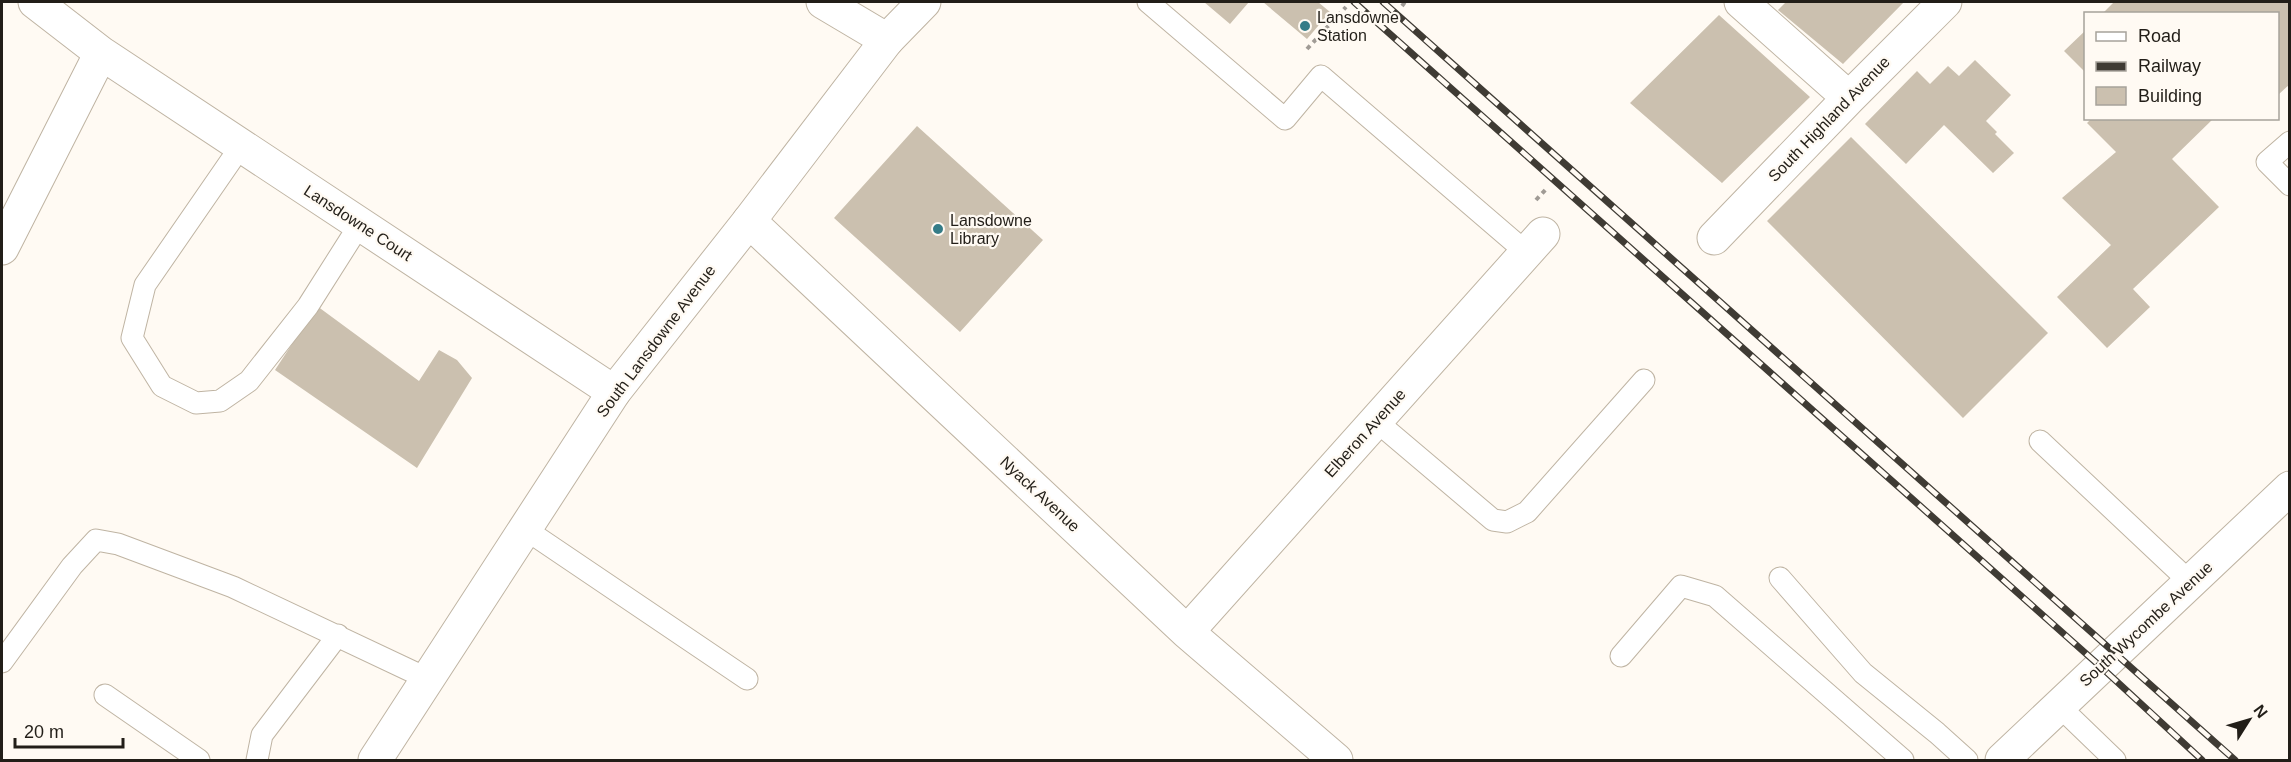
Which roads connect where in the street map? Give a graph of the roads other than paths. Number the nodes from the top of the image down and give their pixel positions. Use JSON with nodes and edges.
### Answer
{"nodes":[{"id":1,"x":35,"y":2,"type":"edge"},
{"id":2,"x":823,"y":2,"type":"edge"},
{"id":3,"x":924,"y":2,"type":"edge"},
{"id":4,"x":1148,"y":2,"type":"edge"},
{"id":5,"x":1741,"y":2,"type":"edge"},
{"id":6,"x":1945,"y":2,"type":"edge"},
{"id":7,"x":887,"y":40,"type":"junction"},
{"id":8,"x":101,"y":53,"type":"junction"},
{"id":9,"x":1849,"y":98,"type":"junction"},
{"id":10,"x":2289,"y":141,"type":"edge"},
{"id":11,"x":241,"y":146,"type":"junction"},
{"id":12,"x":2289,"y":185,"type":"edge"},
{"id":13,"x":749,"y":221,"type":"junction"},
{"id":14,"x":360,"y":225,"type":"junction"},
{"id":15,"x":1714,"y":238,"type":"dead end"},
{"id":16,"x":1535,"y":244,"type":"joint"},
{"id":17,"x":2,"y":249,"type":"edge"},
{"id":18,"x":1644,"y":381,"type":"dead end"},
{"id":19,"x":614,"y":393,"type":"junction"},
{"id":20,"x":1376,"y":421,"type":"junction"},
{"id":21,"x":2040,"y":441,"type":"dead end"},
{"id":22,"x":2289,"y":488,"type":"edge"},
{"id":23,"x":525,"y":529,"type":"junction"},
{"id":24,"x":1780,"y":578,"type":"dead end"},
{"id":25,"x":2190,"y":582,"type":"junction"},
{"id":26,"x":1188,"y":632,"type":"junction"},
{"id":27,"x":338,"y":635,"type":"junction"},
{"id":28,"x":1621,"y":656,"type":"dead end"},
{"id":29,"x":2,"y":662,"type":"edge"},
{"id":30,"x":428,"y":679,"type":"junction"},
{"id":31,"x":747,"y":679,"type":"dead end"},
{"id":32,"x":105,"y":695,"type":"dead end"},
{"id":33,"x":2059,"y":706,"type":"junction"},
{"id":34,"x":199,"y":760,"type":"edge"},
{"id":35,"x":257,"y":760,"type":"edge"},
{"id":36,"x":375,"y":760,"type":"edge"},
{"id":37,"x":1336,"y":760,"type":"edge"},
{"id":38,"x":1903,"y":760,"type":"edge"},
{"id":39,"x":1967,"y":760,"type":"edge"},
{"id":40,"x":2002,"y":760,"type":"edge"},
{"id":41,"x":2115,"y":760,"type":"edge"}],
"edges":[{"from":1,"to":8,"type":"street","name":"Lansdowne Court"},
{"from":2,"to":7,"type":"street"},
{"from":3,"to":7,"type":"street","name":"South Lansdowne Avenue"},
{"from":4,"to":16,"type":"lane"},
{"from":5,"to":9,"type":"street"},
{"from":6,"to":9,"type":"street","name":"South Highland Avenue"},
{"from":7,"to":13,"type":"street","name":"South Lansdowne Avenue"},
{"from":8,"to":11,"type":"street","name":"Lansdowne Court"},
{"from":8,"to":17,"type":"street"},
{"from":9,"to":15,"type":"street","name":"South Highland Avenue"},
{"from":10,"to":12,"type":"lane"},
{"from":11,"to":14,"type":"street","name":"Lansdowne Court"},
{"from":11,"to":14,"type":"lane"},
{"from":13,"to":19,"type":"street","name":"South Lansdowne Avenue"},
{"from":13,"to":26,"type":"street","name":"Nyack Avenue"},
{"from":14,"to":19,"type":"street","name":"Lansdowne Court"},
{"from":16,"to":20,"type":"street","name":"Elberon Avenue"},
{"from":18,"to":20,"type":"lane"},
{"from":19,"to":23,"type":"street","name":"South Lansdowne Avenue"},
{"from":20,"to":26,"type":"street","name":"Elberon Avenue"},
{"from":21,"to":25,"type":"lane"},
{"from":22,"to":25,"type":"street","name":"South Wycombe Avenue"},
{"from":23,"to":30,"type":"street","name":"South Lansdowne Avenue"},
{"from":23,"to":31,"type":"lane"},
{"from":24,"to":39,"type":"lane"},
{"from":25,"to":33,"type":"street","name":"South Wycombe Avenue"},
{"from":26,"to":37,"type":"street","name":"Nyack Avenue"},
{"from":27,"to":29,"type":"lane"},
{"from":27,"to":30,"type":"lane"},
{"from":27,"to":35,"type":"lane"},
{"from":28,"to":38,"type":"lane"},
{"from":30,"to":36,"type":"street","name":"South Lansdowne Avenue"},
{"from":32,"to":34,"type":"lane"},
{"from":33,"to":40,"type":"street","name":"South Wycombe Avenue"},
{"from":33,"to":41,"type":"lane"}]}
